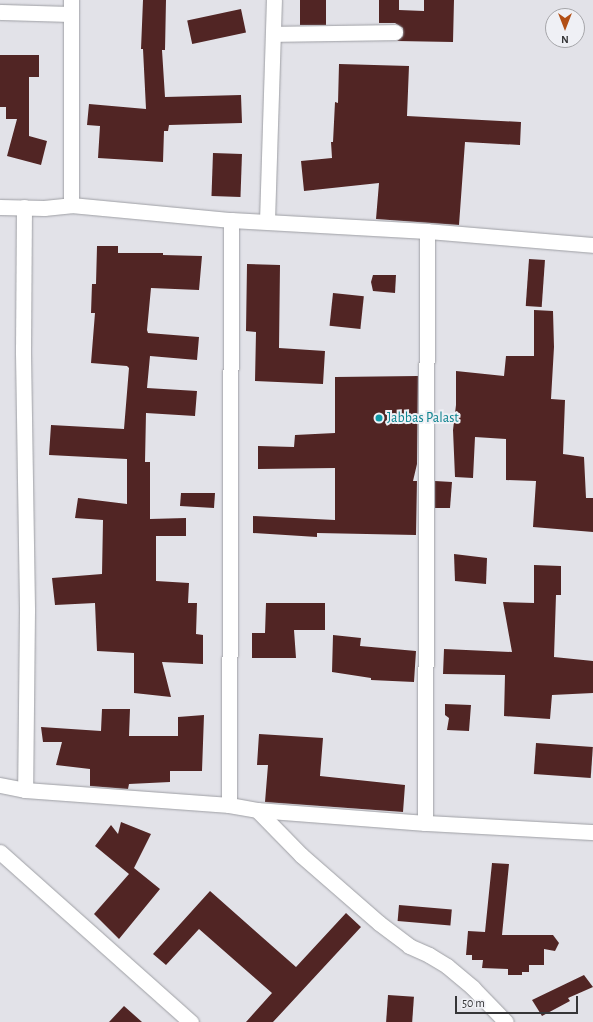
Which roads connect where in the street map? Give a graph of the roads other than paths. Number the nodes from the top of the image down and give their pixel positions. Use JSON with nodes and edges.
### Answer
{"nodes":[{"id":1,"x":274,"y":0,"type":"edge"},
{"id":2,"x":71,"y":7,"type":"edge"},
{"id":3,"x":0,"y":12,"type":"edge"},
{"id":4,"x":395,"y":32,"type":"dead end"},
{"id":5,"x":274,"y":34,"type":"junction"},
{"id":6,"x":71,"y":205,"type":"junction"},
{"id":7,"x":0,"y":207,"type":"edge"},
{"id":8,"x":24,"y":207,"type":"junction"},
{"id":9,"x":230,"y":220,"type":"junction"},
{"id":10,"x":267,"y":221,"type":"junction"},
{"id":11,"x":427,"y":231,"type":"junction"},
{"id":12,"x":593,"y":245,"type":"edge"},
{"id":13,"x":0,"y":785,"type":"edge"},
{"id":14,"x":24,"y":790,"type":"junction"},
{"id":15,"x":229,"y":805,"type":"junction"},
{"id":16,"x":257,"y":810,"type":"junction"},
{"id":17,"x":425,"y":823,"type":"junction"},
{"id":18,"x":593,"y":832,"type":"edge"},
{"id":19,"x":0,"y":852,"type":"edge"},
{"id":20,"x":191,"y":1022,"type":"edge"},
{"id":21,"x":506,"y":1022,"type":"edge"}],
"edges":[{"from":1,"to":5,"type":"street"},
{"from":2,"to":3,"type":"street"},
{"from":2,"to":6,"type":"street"},
{"from":4,"to":5,"type":"street"},
{"from":5,"to":10,"type":"street"},
{"from":6,"to":8,"type":"street"},
{"from":6,"to":9,"type":"street"},
{"from":7,"to":8,"type":"street"},
{"from":8,"to":14,"type":"street"},
{"from":9,"to":10,"type":"street"},
{"from":9,"to":15,"type":"street"},
{"from":10,"to":11,"type":"street"},
{"from":11,"to":12,"type":"street"},
{"from":11,"to":17,"type":"street"},
{"from":13,"to":14,"type":"street"},
{"from":14,"to":15,"type":"street"},
{"from":15,"to":16,"type":"street"},
{"from":16,"to":17,"type":"street"},
{"from":16,"to":21,"type":"street"},
{"from":17,"to":18,"type":"street"},
{"from":19,"to":20,"type":"street"}]}
